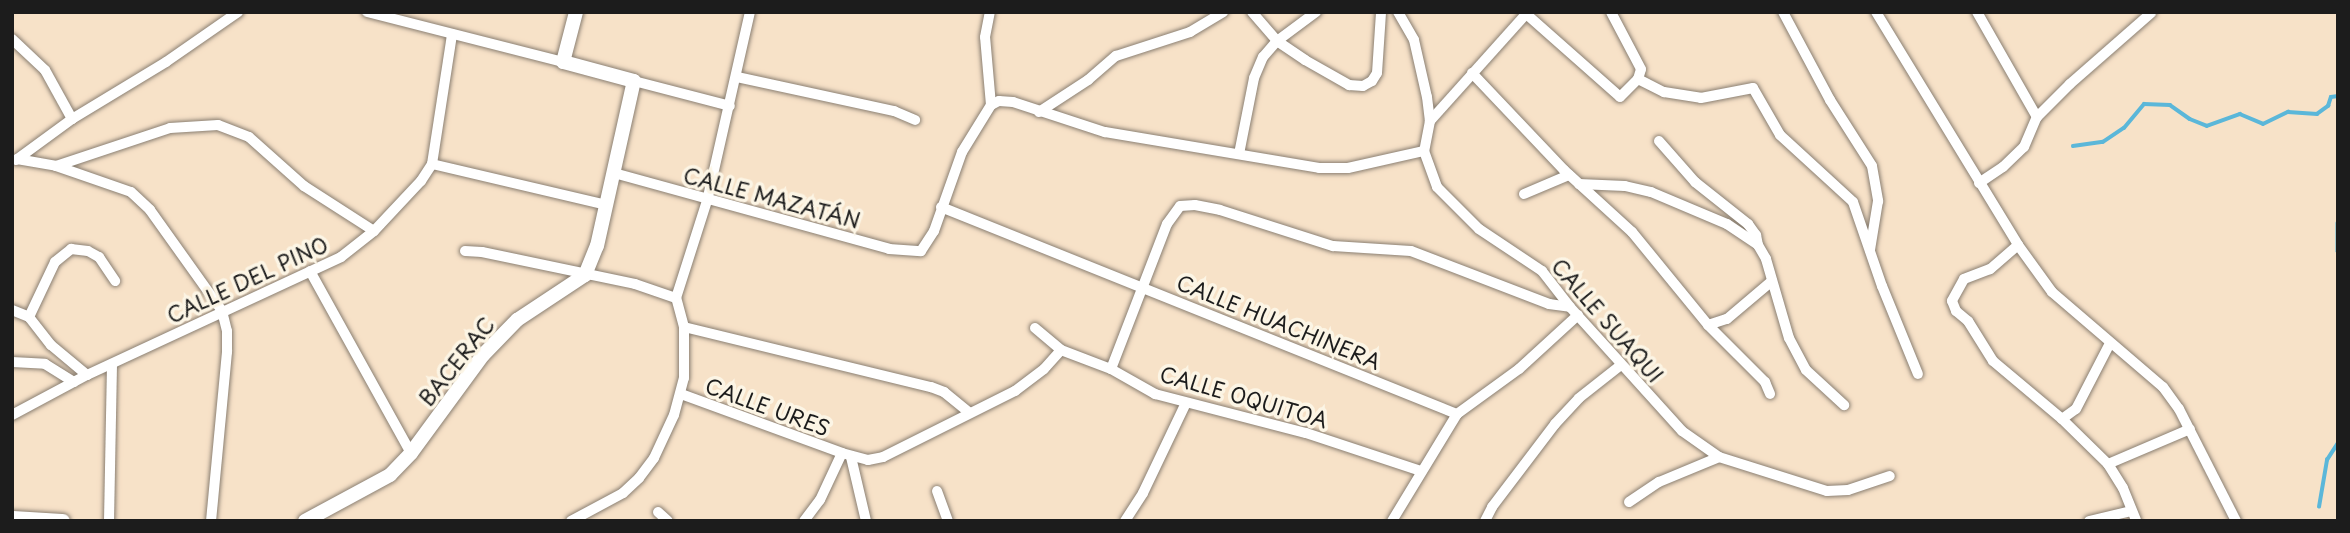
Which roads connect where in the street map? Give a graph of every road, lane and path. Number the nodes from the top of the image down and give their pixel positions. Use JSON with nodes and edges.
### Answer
{"nodes":[{"id":1,"x":238,"y":12,"type":"edge"},
{"id":2,"x":367,"y":12,"type":"edge"},
{"id":3,"x":576,"y":12,"type":"edge"},
{"id":4,"x":750,"y":12,"type":"edge"},
{"id":5,"x":990,"y":12,"type":"edge"},
{"id":6,"x":1223,"y":12,"type":"edge"},
{"id":7,"x":1252,"y":12,"type":"edge"},
{"id":8,"x":1316,"y":12,"type":"edge"},
{"id":9,"x":1381,"y":12,"type":"edge"},
{"id":10,"x":1398,"y":12,"type":"edge"},
{"id":11,"x":1611,"y":12,"type":"edge"},
{"id":12,"x":1783,"y":12,"type":"edge"},
{"id":13,"x":1876,"y":12,"type":"edge"},
{"id":14,"x":1977,"y":12,"type":"edge"},
{"id":15,"x":1525,"y":13,"type":"edge"},
{"id":16,"x":2151,"y":13,"type":"edge"},
{"id":17,"x":452,"y":36,"type":"junction"},
{"id":18,"x":12,"y":39,"type":"edge"},
{"id":19,"x":1277,"y":41,"type":"junction"},
{"id":20,"x":563,"y":62,"type":"junction"},
{"id":21,"x":1472,"y":74,"type":"junction"},
{"id":22,"x":737,"y":76,"type":"junction"},
{"id":23,"x":1638,"y":79,"type":"junction"},
{"id":24,"x":634,"y":81,"type":"junction"},
{"id":25,"x":991,"y":105,"type":"junction"},
{"id":26,"x":730,"y":106,"type":"junction"},
{"id":27,"x":1039,"y":112,"type":"junction"},
{"id":28,"x":2037,"y":117,"type":"junction"},
{"id":29,"x":72,"y":119,"type":"junction"},
{"id":30,"x":915,"y":120,"type":"dead end"},
{"id":31,"x":1430,"y":121,"type":"junction"},
{"id":32,"x":1659,"y":141,"type":"dead end"},
{"id":33,"x":1424,"y":151,"type":"junction"},
{"id":34,"x":1238,"y":154,"type":"junction"},
{"id":35,"x":15,"y":161,"type":"edge"},
{"id":36,"x":432,"y":164,"type":"junction"},
{"id":37,"x":56,"y":166,"type":"junction"},
{"id":38,"x":614,"y":173,"type":"junction"},
{"id":39,"x":1569,"y":175,"type":"junction"},
{"id":40,"x":1979,"y":183,"type":"junction"},
{"id":41,"x":1579,"y":184,"type":"junction"},
{"id":42,"x":1524,"y":194,"type":"dead end"},
{"id":43,"x":707,"y":201,"type":"junction"},
{"id":44,"x":607,"y":205,"type":"junction"},
{"id":45,"x":941,"y":207,"type":"junction"},
{"id":46,"x":374,"y":231,"type":"junction"},
{"id":47,"x":1758,"y":245,"type":"junction"},
{"id":48,"x":2018,"y":245,"type":"junction"},
{"id":49,"x":1870,"y":250,"type":"junction"},
{"id":50,"x":465,"y":251,"type":"dead end"},
{"id":51,"x":310,"y":271,"type":"junction"},
{"id":52,"x":585,"y":275,"type":"junction"},
{"id":53,"x":115,"y":281,"type":"dead end"},
{"id":54,"x":1772,"y":281,"type":"junction"},
{"id":55,"x":1141,"y":286,"type":"junction"},
{"id":56,"x":676,"y":298,"type":"junction"},
{"id":57,"x":12,"y":310,"type":"edge"},
{"id":58,"x":222,"y":311,"type":"junction"},
{"id":59,"x":1574,"y":311,"type":"junction"},
{"id":60,"x":29,"y":317,"type":"junction"},
{"id":61,"x":1708,"y":325,"type":"junction"},
{"id":62,"x":684,"y":327,"type":"junction"},
{"id":63,"x":1035,"y":328,"type":"dead end"},
{"id":64,"x":2110,"y":343,"type":"junction"},
{"id":65,"x":1061,"y":350,"type":"junction"},
{"id":66,"x":12,"y":362,"type":"edge"},
{"id":67,"x":112,"y":363,"type":"junction"},
{"id":68,"x":1621,"y":365,"type":"junction"},
{"id":69,"x":1111,"y":369,"type":"junction"},
{"id":70,"x":1918,"y":374,"type":"dead end"},
{"id":71,"x":87,"y":375,"type":"junction"},
{"id":72,"x":74,"y":382,"type":"junction"},
{"id":73,"x":681,"y":394,"type":"junction"},
{"id":74,"x":1770,"y":394,"type":"dead end"},
{"id":75,"x":1186,"y":403,"type":"junction"},
{"id":76,"x":1844,"y":405,"type":"dead end"},
{"id":77,"x":970,"y":413,"type":"junction"},
{"id":78,"x":1457,"y":414,"type":"junction"},
{"id":79,"x":12,"y":415,"type":"edge"},
{"id":80,"x":2062,"y":419,"type":"junction"},
{"id":81,"x":2190,"y":429,"type":"junction"},
{"id":82,"x":411,"y":453,"type":"junction"},
{"id":83,"x":846,"y":455,"type":"junction"},
{"id":84,"x":1718,"y":457,"type":"junction"},
{"id":85,"x":2108,"y":464,"type":"junction"},
{"id":86,"x":1421,"y":471,"type":"junction"},
{"id":87,"x":1891,"y":476,"type":"dead end"},
{"id":88,"x":937,"y":491,"type":"dead end"},
{"id":89,"x":1629,"y":502,"type":"dead end"},
{"id":90,"x":658,"y":512,"type":"dead end"},
{"id":91,"x":2133,"y":516,"type":"edge"},
{"id":92,"x":12,"y":518,"type":"edge"},
{"id":93,"x":63,"y":521,"type":"edge"},
{"id":94,"x":108,"y":521,"type":"edge"},
{"id":95,"x":211,"y":521,"type":"edge"},
{"id":96,"x":305,"y":521,"type":"edge"},
{"id":97,"x":571,"y":521,"type":"edge"},
{"id":98,"x":667,"y":521,"type":"edge"},
{"id":99,"x":804,"y":521,"type":"edge"},
{"id":100,"x":866,"y":521,"type":"edge"},
{"id":101,"x":948,"y":521,"type":"edge"},
{"id":102,"x":1125,"y":521,"type":"edge"},
{"id":103,"x":1392,"y":521,"type":"edge"},
{"id":104,"x":1485,"y":521,"type":"edge"},
{"id":105,"x":2089,"y":521,"type":"edge"},
{"id":106,"x":2236,"y":521,"type":"edge"}],
"edges":[{"from":1,"to":29,"type":"street"},
{"from":2,"to":17,"type":"street"},
{"from":3,"to":20,"type":"street"},
{"from":4,"to":22,"type":"street"},
{"from":5,"to":25,"type":"street"},
{"from":6,"to":27,"type":"street"},
{"from":7,"to":19,"type":"street"},
{"from":8,"to":19,"type":"street"},
{"from":9,"to":19,"type":"street"},
{"from":10,"to":31,"type":"street"},
{"from":11,"to":23,"type":"street"},
{"from":12,"to":49,"type":"street"},
{"from":13,"to":40,"type":"street"},
{"from":14,"to":28,"type":"street"},
{"from":15,"to":21,"type":"street"},
{"from":15,"to":23,"type":"street"},
{"from":16,"to":28,"type":"street"},
{"from":17,"to":20,"type":"street"},
{"from":17,"to":36,"type":"street"},
{"from":18,"to":29,"type":"street"},
{"from":19,"to":34,"type":"street"},
{"from":20,"to":24,"type":"street"},
{"from":21,"to":31,"type":"street"},
{"from":21,"to":39,"type":"street"},
{"from":22,"to":26,"type":"street"},
{"from":22,"to":30,"type":"street"},
{"from":23,"to":49,"type":"street"},
{"from":24,"to":26,"type":"street"},
{"from":24,"to":38,"type":"street"},
{"from":25,"to":27,"type":"street"},
{"from":25,"to":45,"type":"street"},
{"from":26,"to":43,"type":"street"},
{"from":27,"to":34,"type":"street"},
{"from":28,"to":40,"type":"street"},
{"from":29,"to":35,"type":"street"},
{"from":31,"to":33,"type":"street"},
{"from":32,"to":47,"type":"street"},
{"from":33,"to":34,"type":"street"},
{"from":33,"to":59,"type":"street","name":"CALLE SUAQUI"},
{"from":35,"to":37,"type":"street"},
{"from":36,"to":44,"type":"street"},
{"from":36,"to":46,"type":"street","name":"CALLE DEL PINO"},
{"from":37,"to":46,"type":"street"},
{"from":37,"to":58,"type":"street"},
{"from":38,"to":43,"type":"street","name":"CALLE MAZATÁN"},
{"from":38,"to":44,"type":"street"},
{"from":39,"to":41,"type":"street"},
{"from":39,"to":42,"type":"street"},
{"from":40,"to":48,"type":"street"},
{"from":41,"to":47,"type":"street"},
{"from":41,"to":61,"type":"street"},
{"from":43,"to":45,"type":"street","name":"CALLE MAZATÁN"},
{"from":43,"to":56,"type":"street"},
{"from":44,"to":52,"type":"street"},
{"from":45,"to":55,"type":"street","name":"CALLE HUACHINERA"},
{"from":46,"to":51,"type":"street","name":"CALLE DEL PINO"},
{"from":47,"to":54,"type":"street"},
{"from":48,"to":64,"type":"street"},
{"from":48,"to":80,"type":"street"},
{"from":49,"to":70,"type":"street"},
{"from":50,"to":52,"type":"street"},
{"from":51,"to":58,"type":"street","name":"CALLE DEL PINO"},
{"from":51,"to":82,"type":"street"},
{"from":52,"to":56,"type":"street"},
{"from":52,"to":82,"type":"street","name":"BACERAC"},
{"from":53,"to":60,"type":"street"},
{"from":54,"to":61,"type":"street"},
{"from":54,"to":76,"type":"street"},
{"from":55,"to":59,"type":"street"},
{"from":55,"to":69,"type":"street"},
{"from":55,"to":78,"type":"street","name":"CALLE HUACHINERA"},
{"from":56,"to":62,"type":"street"},
{"from":57,"to":60,"type":"street"},
{"from":58,"to":67,"type":"street","name":"CALLE DEL PINO"},
{"from":58,"to":95,"type":"street"},
{"from":59,"to":68,"type":"street","name":"CALLE SUAQUI"},
{"from":59,"to":78,"type":"street"},
{"from":60,"to":71,"type":"street"},
{"from":61,"to":74,"type":"street"},
{"from":62,"to":73,"type":"street"},
{"from":62,"to":77,"type":"street"},
{"from":63,"to":65,"type":"street","name":"CALLE OQUITOA"},
{"from":64,"to":80,"type":"street"},
{"from":64,"to":81,"type":"street"},
{"from":65,"to":69,"type":"street","name":"CALLE OQUITOA"},
{"from":65,"to":77,"type":"street"},
{"from":66,"to":72,"type":"street"},
{"from":67,"to":71,"type":"street","name":"CALLE DEL PINO"},
{"from":67,"to":94,"type":"street"},
{"from":68,"to":84,"type":"street","name":"CALLE SUAQUI"},
{"from":68,"to":104,"type":"street"},
{"from":69,"to":75,"type":"street","name":"CALLE OQUITOA"},
{"from":71,"to":72,"type":"street","name":"CALLE DEL PINO"},
{"from":72,"to":79,"type":"street","name":"CALLE DEL PINO"},
{"from":73,"to":83,"type":"street","name":"CALLE URES"},
{"from":73,"to":97,"type":"street"},
{"from":75,"to":86,"type":"street","name":"CALLE OQUITOA"},
{"from":75,"to":102,"type":"street"},
{"from":77,"to":83,"type":"street"},
{"from":78,"to":86,"type":"street"},
{"from":80,"to":85,"type":"street"},
{"from":81,"to":85,"type":"street"},
{"from":81,"to":106,"type":"street"},
{"from":82,"to":96,"type":"street","name":"BACERAC"},
{"from":83,"to":99,"type":"street"},
{"from":83,"to":100,"type":"street"},
{"from":84,"to":87,"type":"street","name":"CALLE SUAQUI"},
{"from":84,"to":89,"type":"street"},
{"from":85,"to":91,"type":"street"},
{"from":86,"to":103,"type":"street"},
{"from":88,"to":101,"type":"street"},
{"from":90,"to":98,"type":"street"},
{"from":91,"to":105,"type":"street"},
{"from":92,"to":93,"type":"street"}]}
